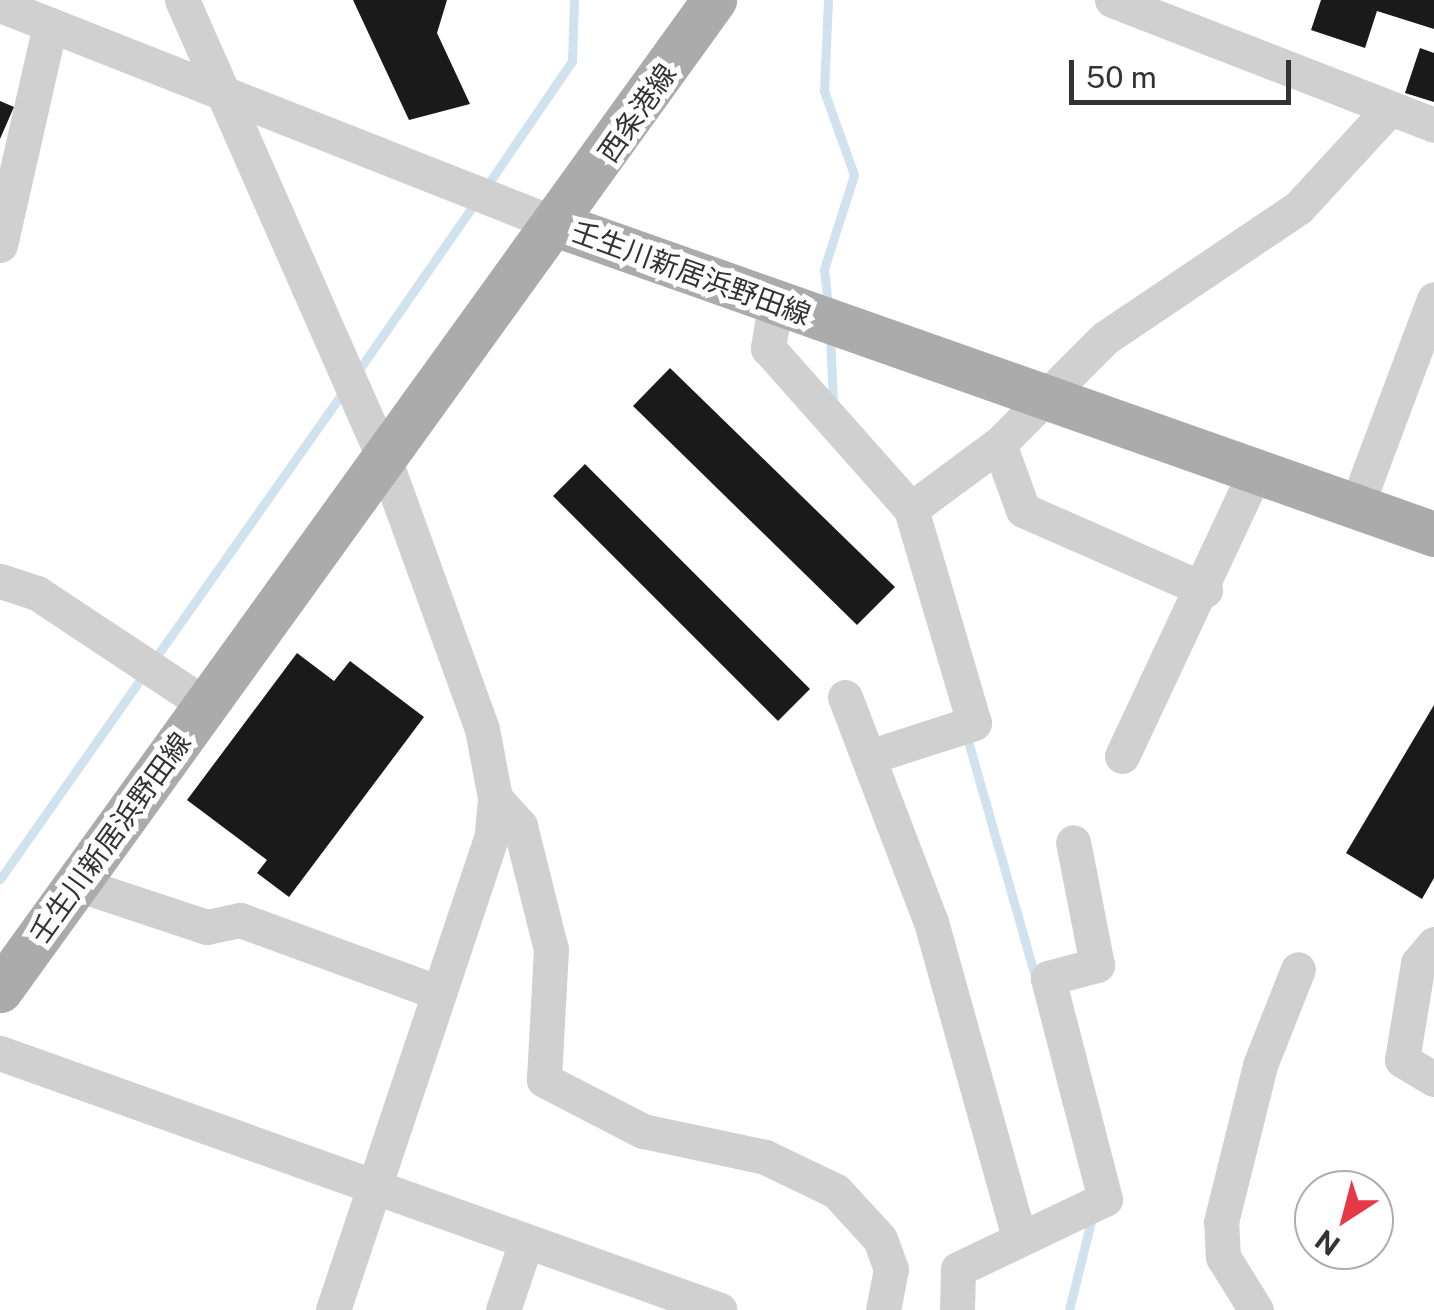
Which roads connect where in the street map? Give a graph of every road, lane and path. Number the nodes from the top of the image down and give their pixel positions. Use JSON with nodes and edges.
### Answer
{"nodes":[{"id":1,"x":182,"y":0,"type":"edge"},
{"id":2,"x":714,"y":0,"type":"edge"},
{"id":3,"x":1112,"y":0,"type":"edge"},
{"id":4,"x":0,"y":5,"type":"edge"},
{"id":5,"x":50,"y":25,"type":"junction"},
{"id":6,"x":222,"y":92,"type":"junction"},
{"id":7,"x":1390,"y":108,"type":"junction"},
{"id":8,"x":1434,"y":125,"type":"edge"},
{"id":9,"x":558,"y":225,"type":"junction"},
{"id":10,"x":0,"y":245,"type":"edge"},
{"id":11,"x":1434,"y":299,"type":"edge"},
{"id":12,"x":775,"y":305,"type":"junction"},
{"id":13,"x":1043,"y":398,"type":"junction"},
{"id":14,"x":999,"y":444,"type":"junction"},
{"id":15,"x":386,"y":461,"type":"junction"},
{"id":16,"x":1255,"y":472,"type":"junction"},
{"id":17,"x":1356,"y":507,"type":"junction"},
{"id":18,"x":911,"y":509,"type":"junction"},
{"id":19,"x":1434,"y":534,"type":"edge"},
{"id":20,"x":0,"y":580,"type":"edge"},
{"id":21,"x":1205,"y":590,"type":"junction"},
{"id":22,"x":845,"y":697,"type":"dead end"},
{"id":23,"x":206,"y":705,"type":"junction"},
{"id":24,"x":872,"y":756,"type":"junction"},
{"id":25,"x":1122,"y":756,"type":"dead end"},
{"id":26,"x":495,"y":798,"type":"junction"},
{"id":27,"x":1073,"y":842,"type":"dead end"},
{"id":28,"x":77,"y":884,"type":"junction"},
{"id":29,"x":1434,"y":944,"type":"edge"},
{"id":30,"x":1298,"y":969,"type":"dead end"},
{"id":31,"x":0,"y":990,"type":"edge"},
{"id":32,"x":439,"y":993,"type":"junction"},
{"id":33,"x":0,"y":1053,"type":"edge"},
{"id":34,"x":1434,"y":1079,"type":"edge"},
{"id":35,"x":375,"y":1187,"type":"junction"},
{"id":36,"x":1018,"y":1233,"type":"junction"},
{"id":37,"x":526,"y":1242,"type":"junction"},
{"id":38,"x":332,"y":1310,"type":"edge"},
{"id":39,"x":504,"y":1310,"type":"edge"},
{"id":40,"x":720,"y":1310,"type":"edge"},
{"id":41,"x":883,"y":1310,"type":"edge"},
{"id":42,"x":957,"y":1310,"type":"edge"},
{"id":43,"x":1256,"y":1310,"type":"edge"}],
"edges":[{"from":1,"to":6,"type":"street"},
{"from":2,"to":9,"type":"main road","name":"西条港線"},
{"from":3,"to":7,"type":"street"},
{"from":4,"to":5,"type":"street"},
{"from":5,"to":6,"type":"street"},
{"from":5,"to":10,"type":"street"},
{"from":6,"to":9,"type":"street"},
{"from":6,"to":15,"type":"street"},
{"from":7,"to":8,"type":"street"},
{"from":7,"to":13,"type":"street"},
{"from":9,"to":12,"type":"main road","name":"壬生川新居浜野田線"},
{"from":9,"to":15,"type":"main road","name":"壬生川新居浜野田線"},
{"from":11,"to":17,"type":"street"},
{"from":12,"to":13,"type":"main road","name":"壬生川新居浜野田線"},
{"from":12,"to":18,"type":"street"},
{"from":13,"to":14,"type":"street"},
{"from":13,"to":16,"type":"main road","name":"壬生川新居浜野田線"},
{"from":14,"to":18,"type":"street"},
{"from":14,"to":21,"type":"street"},
{"from":15,"to":23,"type":"main road","name":"壬生川新居浜野田線"},
{"from":15,"to":26,"type":"street"},
{"from":16,"to":17,"type":"main road","name":"壬生川新居浜野田線"},
{"from":16,"to":21,"type":"street"},
{"from":17,"to":19,"type":"main road","name":"壬生川新居浜野田線"},
{"from":18,"to":24,"type":"street"},
{"from":20,"to":23,"type":"street"},
{"from":21,"to":25,"type":"street"},
{"from":22,"to":24,"type":"street"},
{"from":23,"to":28,"type":"main road","name":"壬生川新居浜野田線"},
{"from":24,"to":36,"type":"street"},
{"from":26,"to":32,"type":"street"},
{"from":26,"to":41,"type":"street"},
{"from":27,"to":36,"type":"street"},
{"from":28,"to":31,"type":"main road","name":"壬生川新居浜野田線"},
{"from":28,"to":32,"type":"street"},
{"from":29,"to":34,"type":"street"},
{"from":30,"to":43,"type":"street"},
{"from":32,"to":35,"type":"street"},
{"from":33,"to":35,"type":"street"},
{"from":35,"to":37,"type":"street"},
{"from":35,"to":38,"type":"street"},
{"from":36,"to":42,"type":"street"},
{"from":37,"to":39,"type":"street"},
{"from":37,"to":40,"type":"street"}]}
